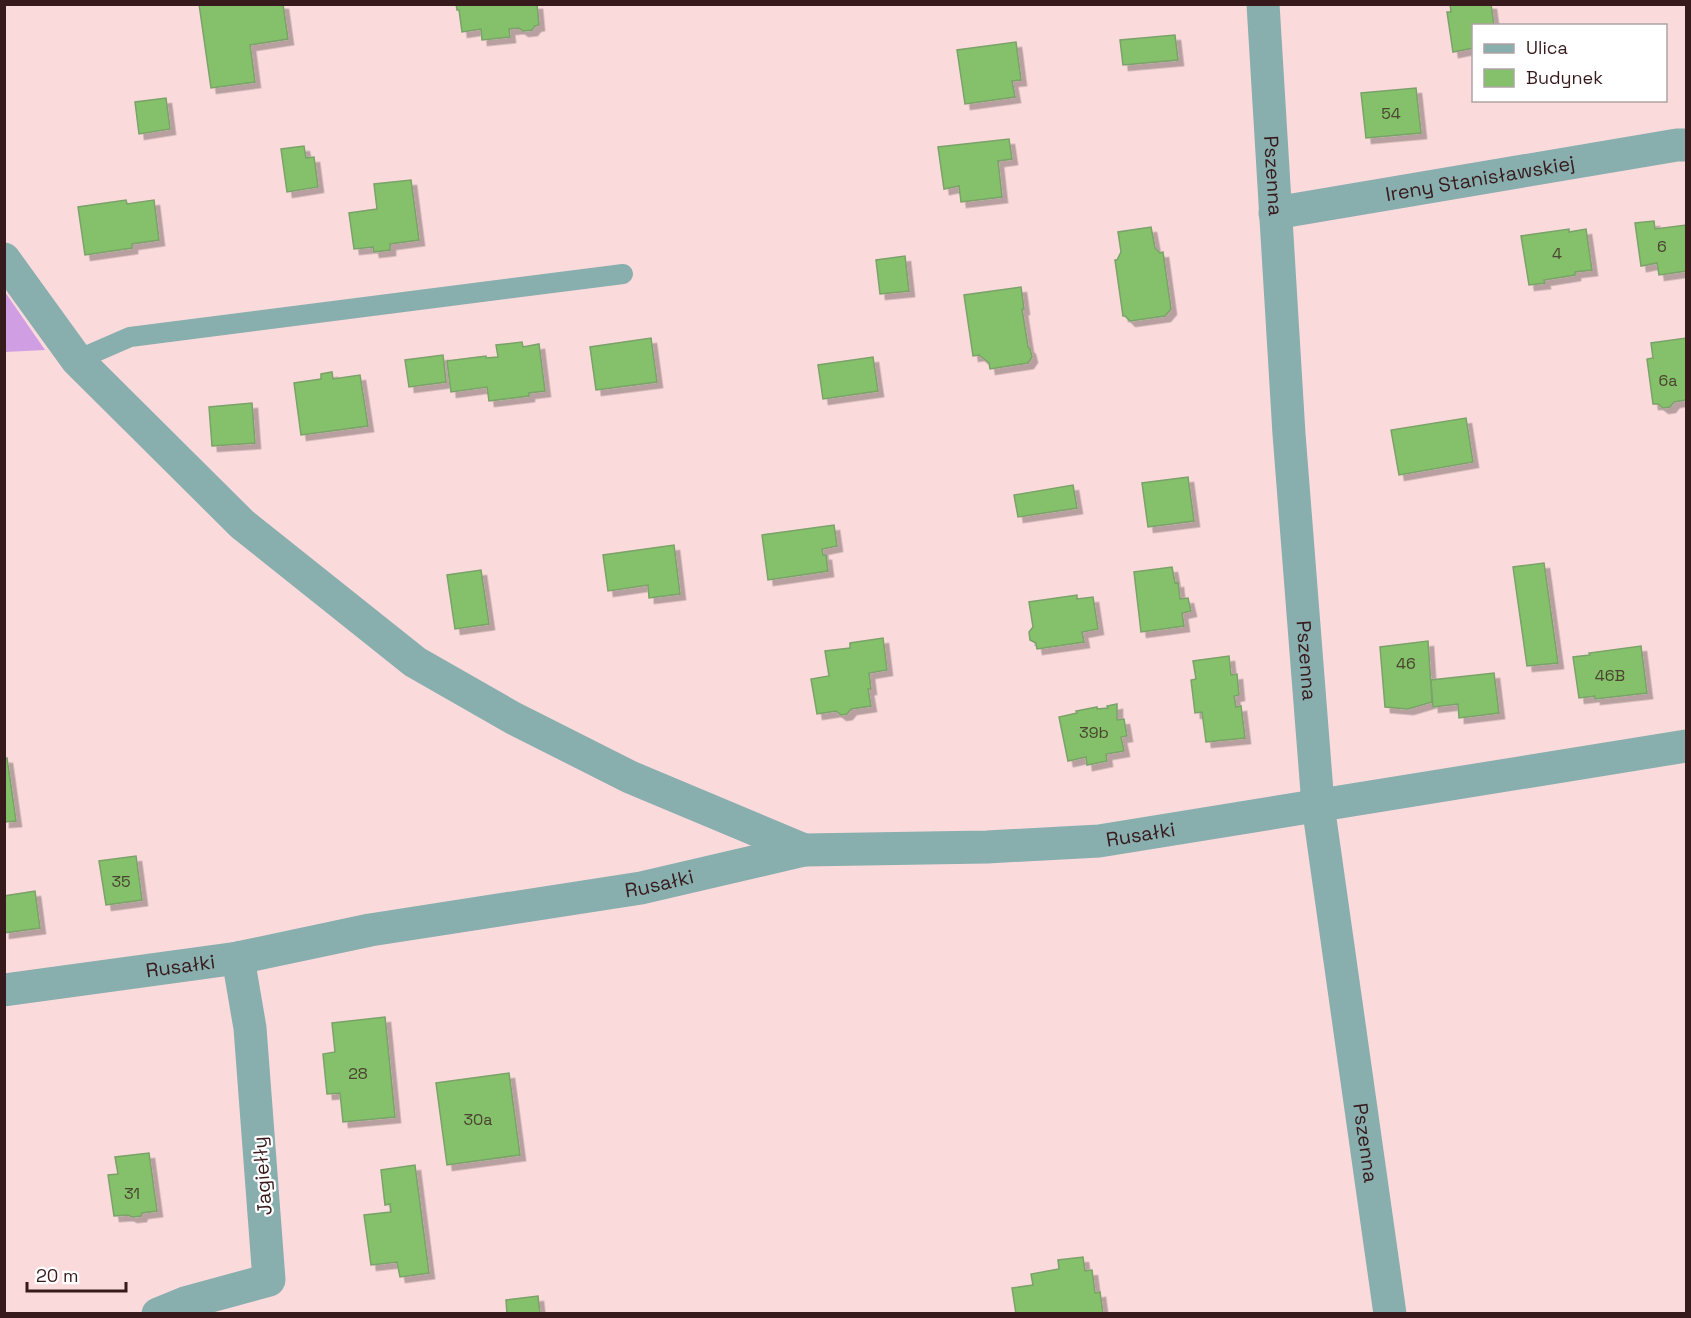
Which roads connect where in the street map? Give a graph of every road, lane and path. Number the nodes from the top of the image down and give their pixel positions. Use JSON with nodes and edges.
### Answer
{"nodes":[{"id":1,"x":1263,"y":4,"type":"edge"},
{"id":2,"x":1686,"y":145,"type":"edge"},
{"id":3,"x":1275,"y":213,"type":"junction"},
{"id":4,"x":4,"y":259,"type":"edge"},
{"id":5,"x":623,"y":274,"type":"dead end"},
{"id":6,"x":77,"y":360,"type":"junction"},
{"id":7,"x":1686,"y":746,"type":"edge"},
{"id":8,"x":1318,"y":805,"type":"junction"},
{"id":9,"x":804,"y":850,"type":"junction"},
{"id":10,"x":238,"y":958,"type":"junction"},
{"id":11,"x":4,"y":990,"type":"edge"},
{"id":12,"x":158,"y":1314,"type":"edge"},
{"id":13,"x":1390,"y":1314,"type":"edge"}],
"edges":[{"from":1,"to":3,"type":"street","name":"Pszenna"},
{"from":2,"to":3,"type":"street","name":"Ireny Stanisławskiej"},
{"from":3,"to":8,"type":"street","name":"Pszenna"},
{"from":4,"to":6,"type":"street"},
{"from":5,"to":6,"type":"lane"},
{"from":6,"to":9,"type":"street"},
{"from":7,"to":8,"type":"street","name":"Rusałki"},
{"from":8,"to":9,"type":"street","name":"Rusałki"},
{"from":8,"to":13,"type":"street","name":"Pszenna"},
{"from":9,"to":10,"type":"street","name":"Rusałki"},
{"from":10,"to":11,"type":"street","name":"Rusałki"},
{"from":10,"to":12,"type":"street","name":"Jagiełły"}]}
